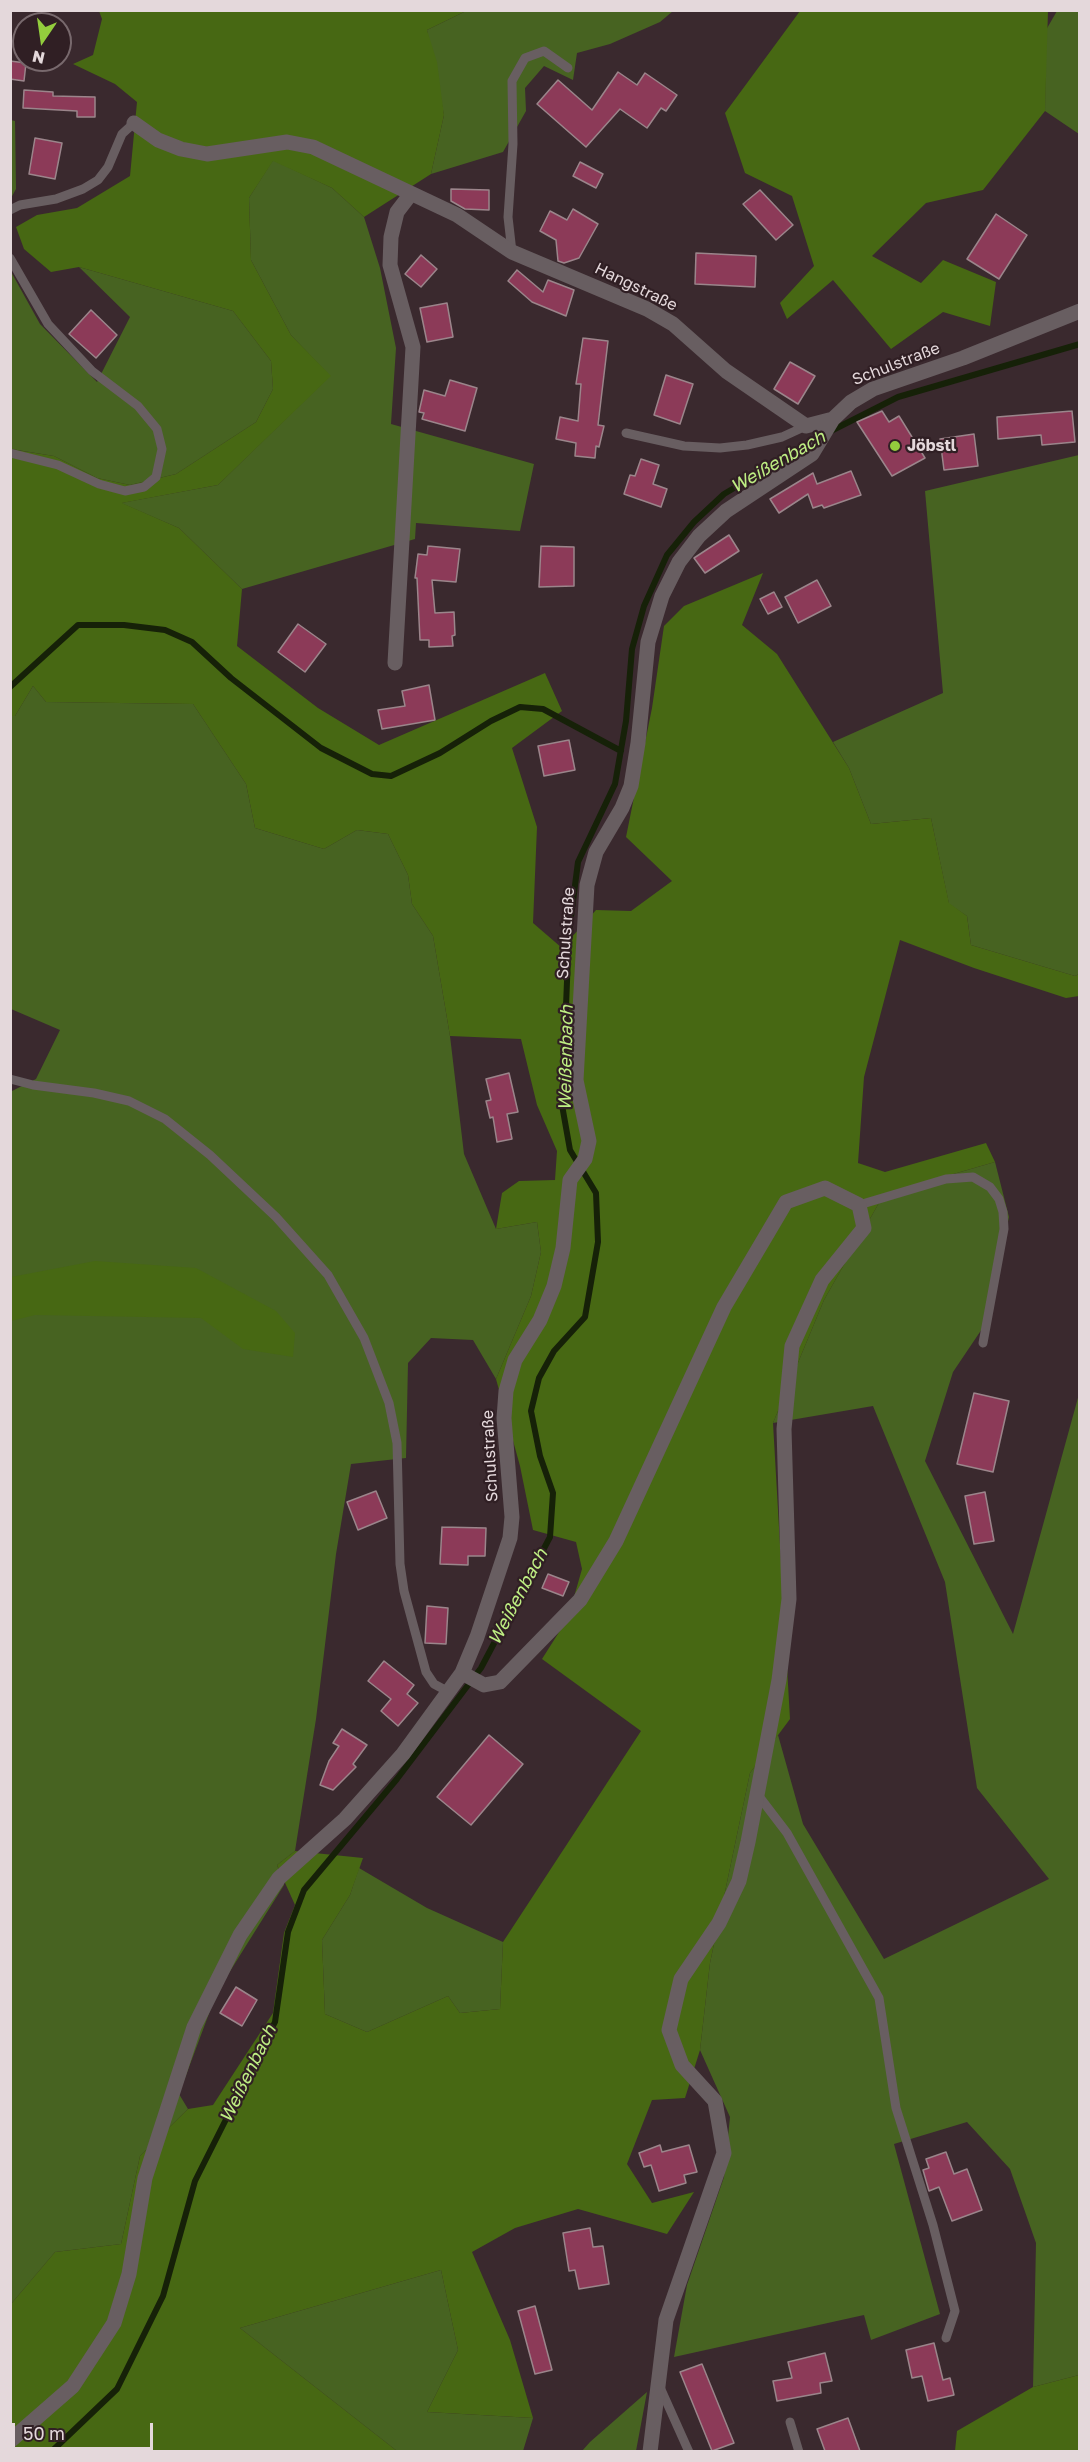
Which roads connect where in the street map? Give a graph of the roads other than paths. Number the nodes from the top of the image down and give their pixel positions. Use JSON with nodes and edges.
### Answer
{"nodes":[{"id":1,"x":568,"y":68,"type":"dead end"},
{"id":2,"x":134,"y":123,"type":"joint"},
{"id":3,"x":410,"y":195,"type":"junction"},
{"id":4,"x":10,"y":210,"type":"edge"},
{"id":5,"x":512,"y":252,"type":"junction"},
{"id":6,"x":10,"y":258,"type":"edge"},
{"id":7,"x":1080,"y":310,"type":"edge"},
{"id":8,"x":830,"y":423,"type":"junction"},
{"id":9,"x":806,"y":426,"type":"junction"},
{"id":10,"x":626,"y":433,"type":"dead end"},
{"id":11,"x":10,"y":453,"type":"edge"},
{"id":12,"x":395,"y":663,"type":"dead end"},
{"id":13,"x":10,"y":1078,"type":"edge"},
{"id":14,"x":859,"y":1205,"type":"junction"},
{"id":15,"x":982,"y":1343,"type":"dead end"},
{"id":16,"x":464,"y":1674,"type":"junction"},
{"id":17,"x":447,"y":1691,"type":"junction"},
{"id":18,"x":758,"y":1794,"type":"junction"},
{"id":19,"x":946,"y":2338,"type":"dead end"},
{"id":20,"x":657,"y":2380,"type":"junction"},
{"id":21,"x":790,"y":2422,"type":"dead end"},
{"id":22,"x":10,"y":2441,"type":"edge"},
{"id":23,"x":650,"y":2451,"type":"edge"},
{"id":24,"x":689,"y":2451,"type":"edge"},
{"id":25,"x":799,"y":2451,"type":"edge"}],
"edges":[{"from":1,"to":5,"type":"lane"},
{"from":2,"to":3,"type":"street","name":"Hangstraße"},
{"from":2,"to":4,"type":"lane"},
{"from":3,"to":5,"type":"street","name":"Hangstraße"},
{"from":3,"to":12,"type":"street"},
{"from":5,"to":9,"type":"street","name":"Hangstraße"},
{"from":6,"to":11,"type":"lane"},
{"from":7,"to":8,"type":"street","name":"Schulstraße"},
{"from":8,"to":9,"type":"street"},
{"from":8,"to":16,"type":"street","name":"Schulstraße"},
{"from":9,"to":10,"type":"lane"},
{"from":13,"to":17,"type":"lane"},
{"from":14,"to":15,"type":"lane"},
{"from":14,"to":16,"type":"street"},
{"from":14,"to":18,"type":"street"},
{"from":16,"to":17,"type":"street","name":"Schulstraße"},
{"from":17,"to":22,"type":"street","name":"Schulstraße"},
{"from":18,"to":19,"type":"lane"},
{"from":18,"to":20,"type":"street"},
{"from":20,"to":23,"type":"street"},
{"from":20,"to":24,"type":"lane"},
{"from":21,"to":25,"type":"lane"}]}
